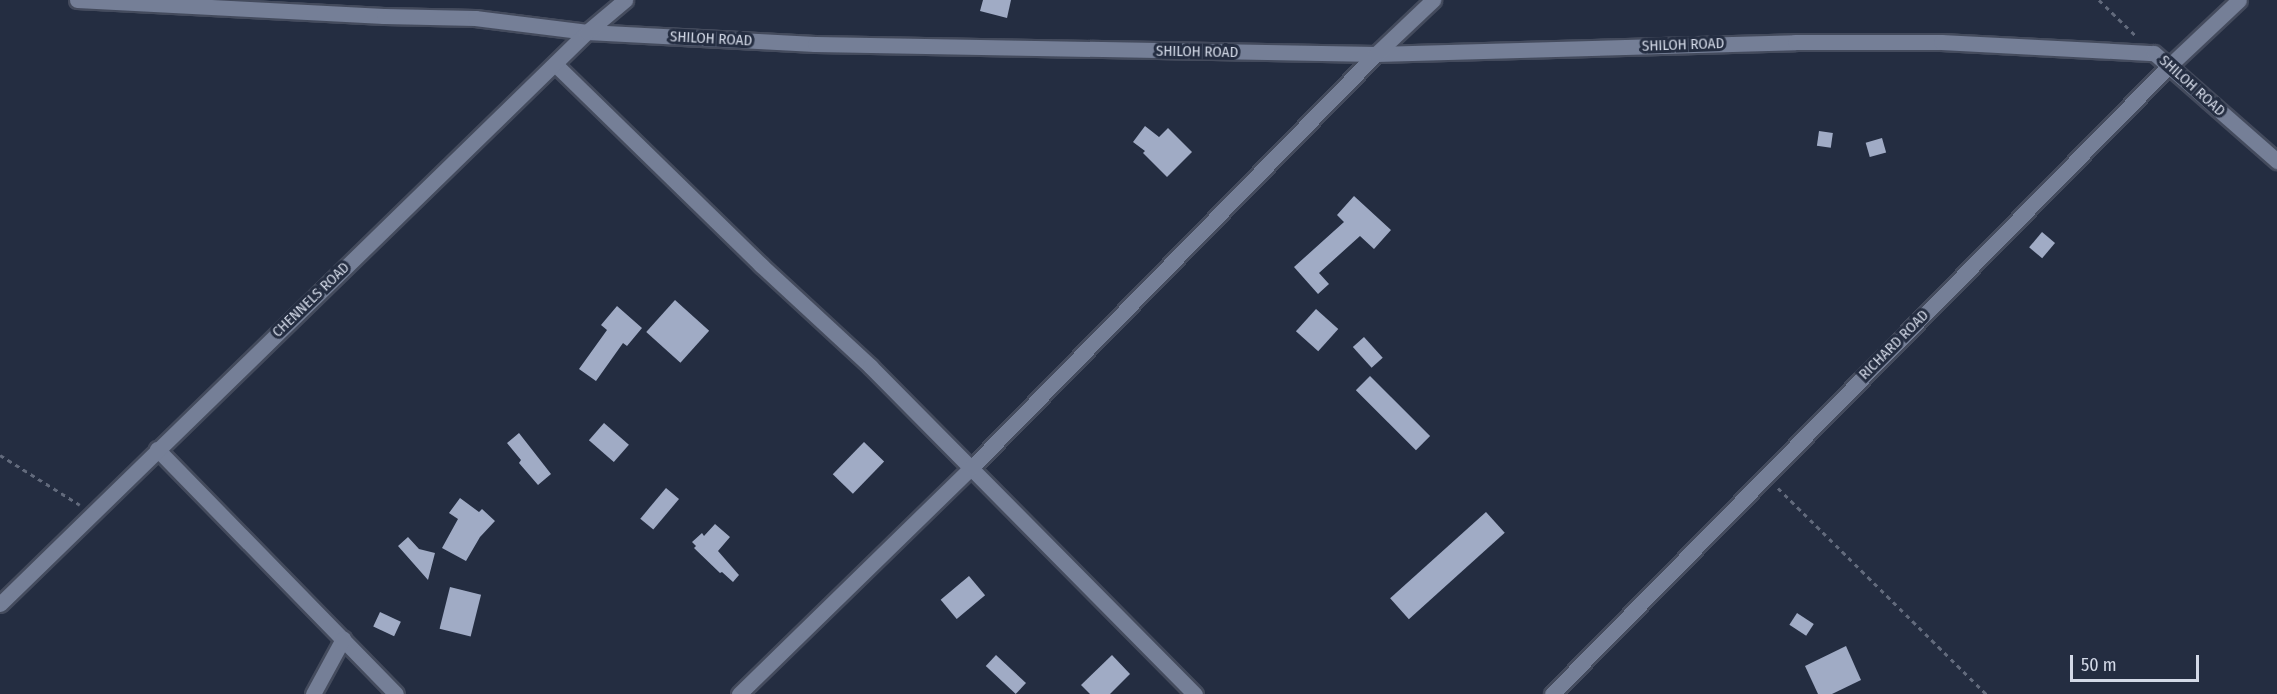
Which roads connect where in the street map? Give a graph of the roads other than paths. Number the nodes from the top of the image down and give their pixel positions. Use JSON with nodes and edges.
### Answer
{"nodes":[{"id":1,"x":77,"y":0,"type":"edge"},
{"id":2,"x":625,"y":0,"type":"edge"},
{"id":3,"x":1433,"y":0,"type":"edge"},
{"id":4,"x":2239,"y":0,"type":"edge"},
{"id":5,"x":587,"y":33,"type":"junction"},
{"id":6,"x":1376,"y":54,"type":"junction"},
{"id":7,"x":555,"y":64,"type":"junction"},
{"id":8,"x":2169,"y":66,"type":"junction"},
{"id":9,"x":2277,"y":161,"type":"edge"},
{"id":10,"x":156,"y":448,"type":"junction"},
{"id":11,"x":972,"y":467,"type":"junction"},
{"id":12,"x":0,"y":604,"type":"edge"},
{"id":13,"x":343,"y":639,"type":"junction"},
{"id":14,"x":314,"y":694,"type":"edge"},
{"id":15,"x":396,"y":694,"type":"edge"},
{"id":16,"x":740,"y":694,"type":"edge"},
{"id":17,"x":1195,"y":694,"type":"edge"},
{"id":18,"x":1552,"y":694,"type":"edge"}],
"edges":[{"from":1,"to":5,"type":"street","name":"SHILOH ROAD"},
{"from":2,"to":5,"type":"street","name":"CHENNELS ROAD"},
{"from":3,"to":6,"type":"street"},
{"from":4,"to":8,"type":"street","name":"RICHARD ROAD"},
{"from":5,"to":6,"type":"street","name":"SHILOH ROAD"},
{"from":5,"to":7,"type":"street","name":"CHENNELS ROAD"},
{"from":6,"to":8,"type":"street","name":"SHILOH ROAD"},
{"from":6,"to":11,"type":"street"},
{"from":7,"to":10,"type":"street","name":"CHENNELS ROAD"},
{"from":7,"to":11,"type":"street"},
{"from":8,"to":9,"type":"street","name":"SHILOH ROAD"},
{"from":8,"to":18,"type":"street","name":"RICHARD ROAD"},
{"from":10,"to":12,"type":"street","name":"CHENNELS ROAD"},
{"from":10,"to":13,"type":"street"},
{"from":11,"to":16,"type":"street"},
{"from":11,"to":17,"type":"street"},
{"from":13,"to":14,"type":"street"},
{"from":13,"to":15,"type":"street"}]}
